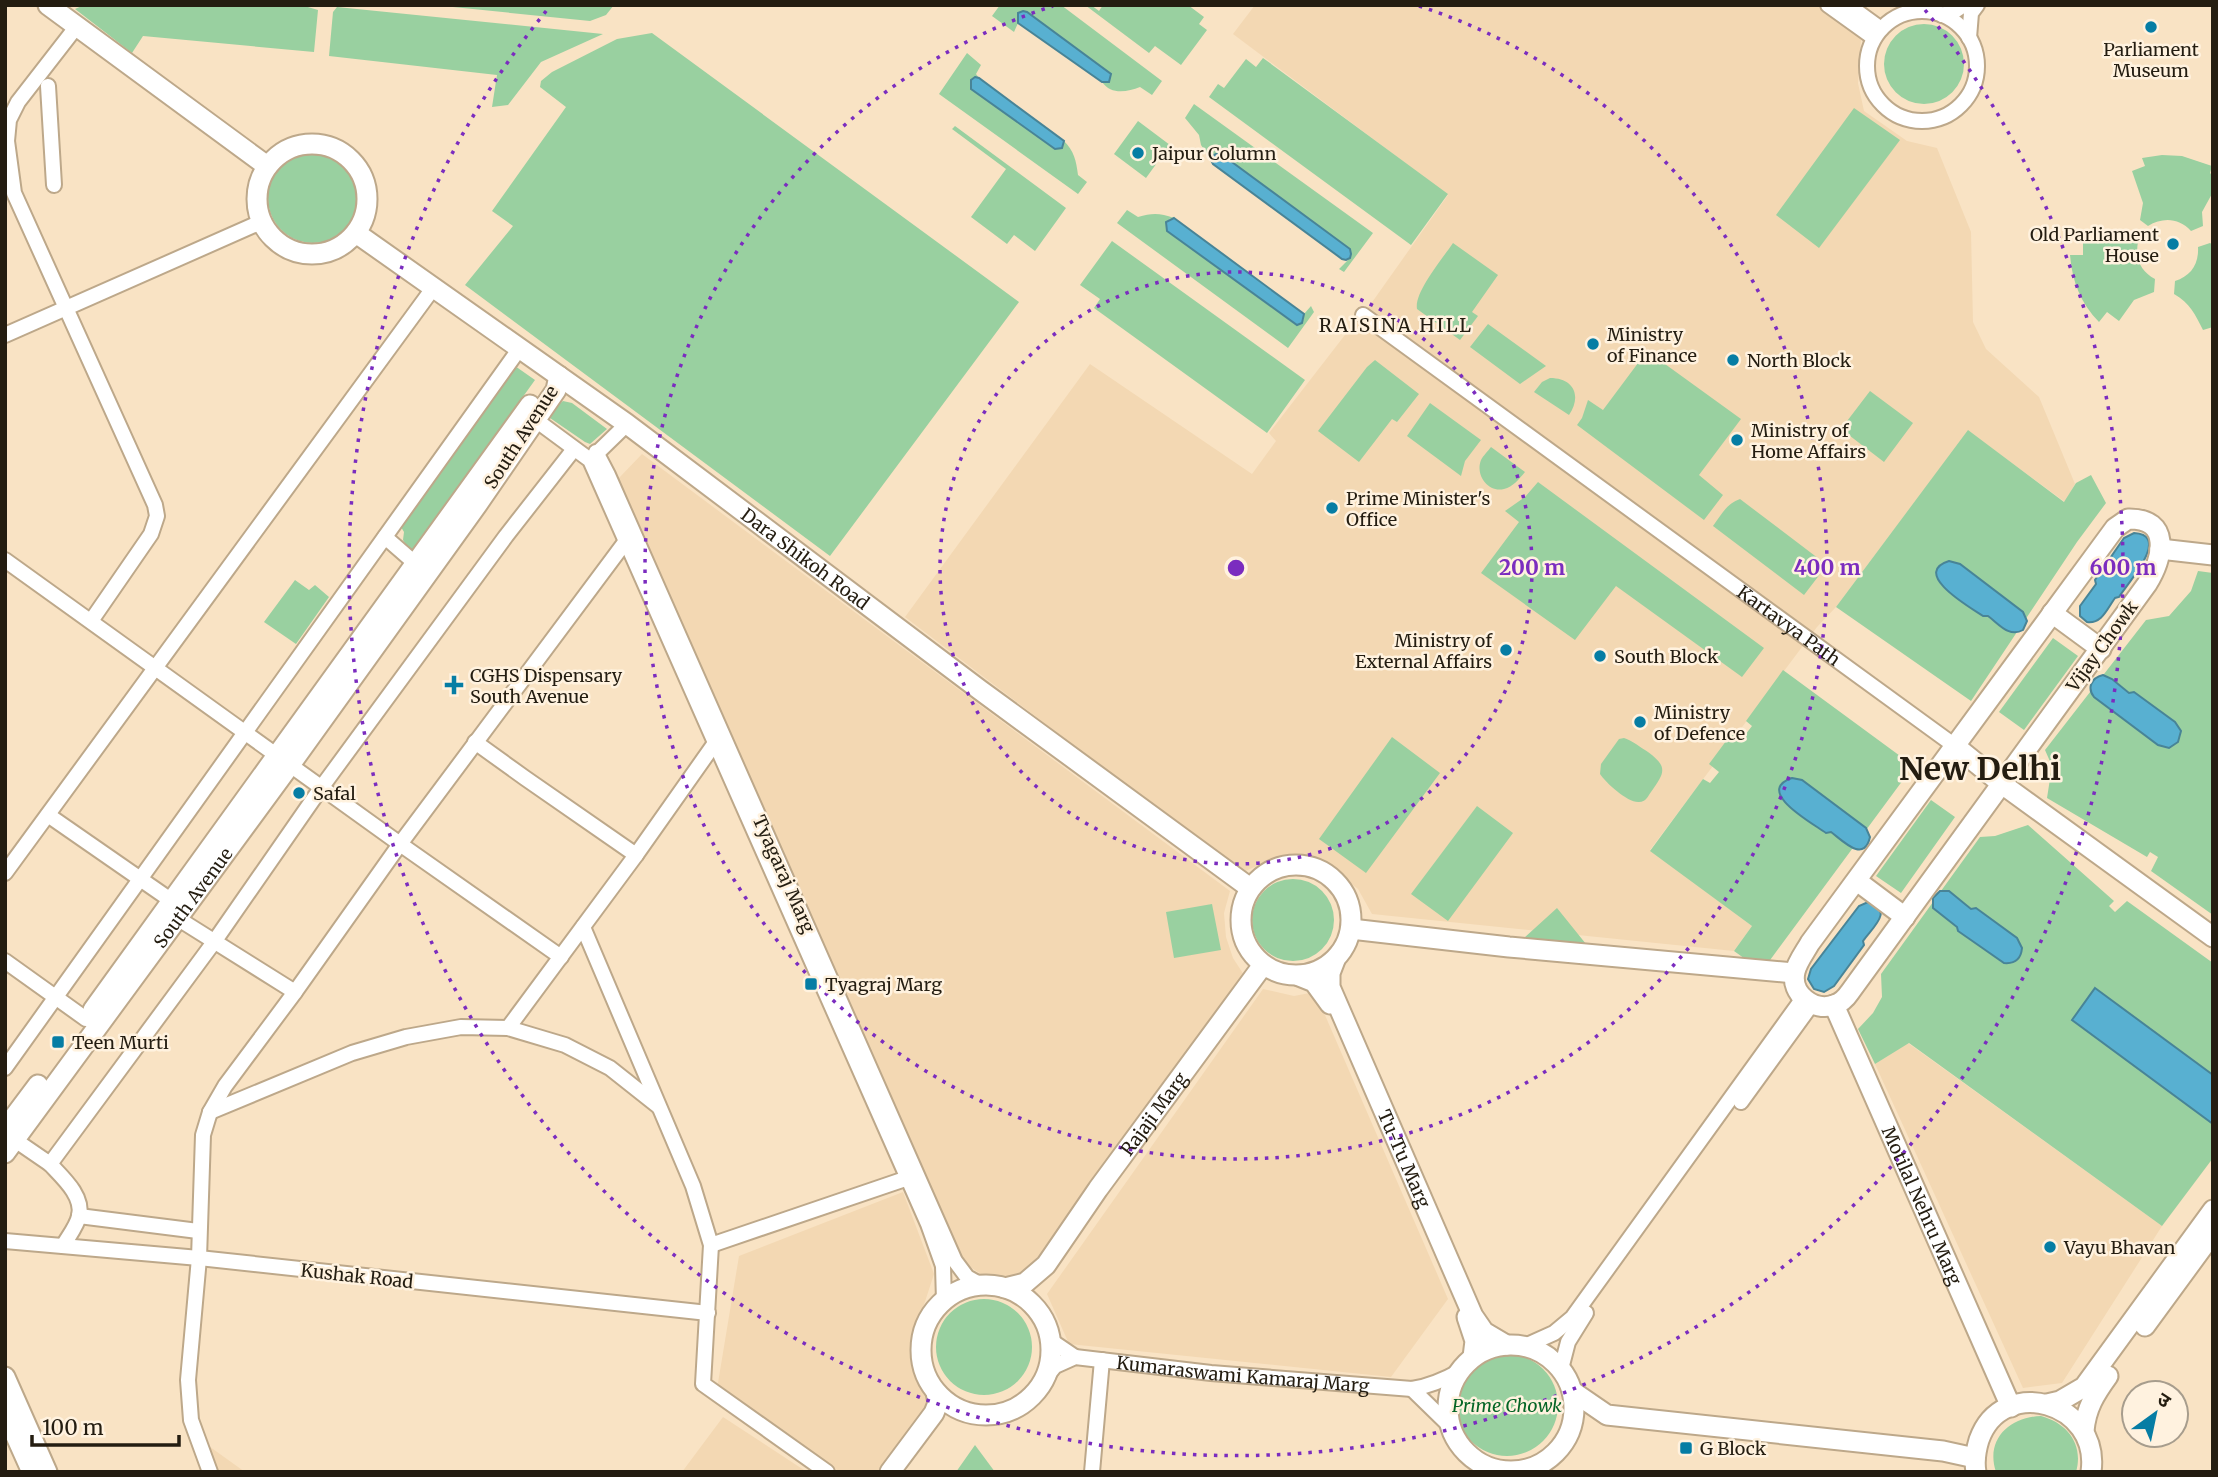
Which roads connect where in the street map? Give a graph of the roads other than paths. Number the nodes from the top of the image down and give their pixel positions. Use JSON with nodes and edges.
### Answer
{"nodes":[{"id":1,"x":48,"y":5,"type":"edge"},
{"id":2,"x":1828,"y":5,"type":"edge"},
{"id":3,"x":1849,"y":5,"type":"edge"},
{"id":4,"x":1964,"y":5,"type":"edge"},
{"id":5,"x":1977,"y":5,"type":"edge"},
{"id":6,"x":1942,"y":15,"type":"junction"},
{"id":7,"x":77,"y":26,"type":"junction"},
{"id":8,"x":1878,"y":33,"type":"junction"},
{"id":9,"x":1969,"y":38,"type":"junction"},
{"id":10,"x":48,"y":86,"type":"dead end"},
{"id":11,"x":267,"y":166,"type":"junction"},
{"id":12,"x":54,"y":185,"type":"dead end"},
{"id":13,"x":261,"y":222,"type":"junction"},
{"id":14,"x":356,"y":233,"type":"junction"},
{"id":15,"x":434,"y":287,"type":"junction"},
{"id":16,"x":66,"y":308,"type":"junction"},
{"id":17,"x":1363,"y":316,"type":"dead end"},
{"id":18,"x":5,"y":335,"type":"edge"},
{"id":19,"x":520,"y":348,"type":"junction"},
{"id":20,"x":559,"y":376,"type":"junction"},
{"id":21,"x":530,"y":416,"type":"junction"},
{"id":22,"x":627,"y":424,"type":"junction"},
{"id":23,"x":574,"y":449,"type":"junction"},
{"id":24,"x":593,"y":456,"type":"junction"},
{"id":25,"x":385,"y":537,"type":"junction"},
{"id":26,"x":626,"y":541,"type":"junction"},
{"id":27,"x":2161,"y":549,"type":"junction"},
{"id":28,"x":2213,"y":555,"type":"edge"},
{"id":29,"x":5,"y":560,"type":"edge"},
{"id":30,"x":416,"y":564,"type":"junction"},
{"id":31,"x":2052,"y":613,"type":"junction"},
{"id":32,"x":90,"y":621,"type":"junction"},
{"id":33,"x":2101,"y":649,"type":"junction"},
{"id":34,"x":155,"y":668,"type":"junction"},
{"id":35,"x":245,"y":733,"type":"junction"},
{"id":36,"x":475,"y":742,"type":"junction"},
{"id":37,"x":715,"y":743,"type":"junction"},
{"id":38,"x":1955,"y":746,"type":"junction"},
{"id":39,"x":284,"y":760,"type":"junction"},
{"id":40,"x":2002,"y":784,"type":"junction"},
{"id":41,"x":321,"y":788,"type":"junction"},
{"id":42,"x":48,"y":815,"type":"junction"},
{"id":43,"x":400,"y":844,"type":"junction"},
{"id":44,"x":636,"y":855,"type":"junction"},
{"id":45,"x":5,"y":873,"type":"edge"},
{"id":46,"x":139,"y":880,"type":"junction"},
{"id":47,"x":1857,"y":881,"type":"junction"},
{"id":48,"x":1250,"y":888,"type":"junction"},
{"id":49,"x":174,"y":910,"type":"junction"},
{"id":50,"x":1905,"y":917,"type":"junction"},
{"id":51,"x":583,"y":927,"type":"junction"},
{"id":52,"x":1351,"y":929,"type":"junction"},
{"id":53,"x":2213,"y":937,"type":"edge"},
{"id":54,"x":214,"y":942,"type":"junction"},
{"id":55,"x":561,"y":957,"type":"junction"},
{"id":56,"x":1335,"y":960,"type":"junction"},
{"id":57,"x":5,"y":961,"type":"edge"},
{"id":58,"x":1263,"y":965,"type":"junction"},
{"id":59,"x":1794,"y":973,"type":"junction"},
{"id":60,"x":1299,"y":976,"type":"junction"},
{"id":61,"x":295,"y":992,"type":"junction"},
{"id":62,"x":55,"y":998,"type":"junction"},
{"id":63,"x":1808,"y":1001,"type":"junction"},
{"id":64,"x":1834,"y":1005,"type":"junction"},
{"id":65,"x":86,"y":1019,"type":"junction"},
{"id":66,"x":508,"y":1028,"type":"junction"},
{"id":67,"x":5,"y":1068,"type":"edge"},
{"id":68,"x":662,"y":1109,"type":"junction"},
{"id":69,"x":209,"y":1112,"type":"junction"},
{"id":70,"x":8,"y":1141,"type":"edge"},
{"id":71,"x":50,"y":1164,"type":"junction"},
{"id":72,"x":908,"y":1178,"type":"junction"},
{"id":73,"x":2213,"y":1210,"type":"edge"},
{"id":74,"x":79,"y":1216,"type":"junction"},
{"id":75,"x":198,"y":1231,"type":"junction"},
{"id":76,"x":2213,"y":1233,"type":"edge"},
{"id":77,"x":5,"y":1241,"type":"edge"},
{"id":78,"x":711,"y":1245,"type":"junction"},
{"id":79,"x":63,"y":1246,"type":"junction"},
{"id":80,"x":199,"y":1258,"type":"junction"},
{"id":81,"x":949,"y":1263,"type":"junction"},
{"id":82,"x":1046,"y":1265,"type":"junction"},
{"id":83,"x":983,"y":1286,"type":"junction"},
{"id":84,"x":1005,"y":1288,"type":"junction"},
{"id":85,"x":944,"y":1301,"type":"junction"},
{"id":86,"x":1038,"y":1311,"type":"junction"},
{"id":87,"x":708,"y":1312,"type":"junction"},
{"id":88,"x":1050,"y":1340,"type":"junction"},
{"id":89,"x":1515,"y":1345,"type":"junction"},
{"id":90,"x":1075,"y":1357,"type":"junction"},
{"id":91,"x":1102,"y":1360,"type":"junction"},
{"id":92,"x":1466,"y":1364,"type":"junction"},
{"id":93,"x":1561,"y":1369,"type":"junction"},
{"id":94,"x":5,"y":1377,"type":"edge"},
{"id":95,"x":1046,"y":1377,"type":"junction"},
{"id":96,"x":1412,"y":1389,"type":"junction"},
{"id":97,"x":1572,"y":1391,"type":"junction"},
{"id":98,"x":936,"y":1392,"type":"junction"},
{"id":99,"x":2047,"y":1405,"type":"junction"},
{"id":100,"x":2011,"y":1407,"type":"junction"},
{"id":101,"x":962,"y":1410,"type":"junction"},
{"id":102,"x":5,"y":1412,"type":"edge"},
{"id":103,"x":1607,"y":1415,"type":"junction"},
{"id":104,"x":1450,"y":1426,"type":"junction"},
{"id":105,"x":2084,"y":1431,"type":"junction"},
{"id":106,"x":1567,"y":1439,"type":"junction"},
{"id":107,"x":1976,"y":1458,"type":"edge"},
{"id":108,"x":1485,"y":1468,"type":"edge"},
{"id":109,"x":1523,"y":1471,"type":"edge"},
{"id":110,"x":32,"y":1472,"type":"edge"},
{"id":111,"x":47,"y":1472,"type":"edge"},
{"id":112,"x":210,"y":1472,"type":"edge"},
{"id":113,"x":827,"y":1472,"type":"edge"},
{"id":114,"x":890,"y":1472,"type":"edge"},
{"id":115,"x":903,"y":1472,"type":"edge"},
{"id":116,"x":1092,"y":1472,"type":"edge"},
{"id":117,"x":2091,"y":1472,"type":"edge"}],
"edges":[{"from":1,"to":7,"type":"main road"},
{"from":2,"to":8,"type":"street"},
{"from":3,"to":8,"type":"street"},
{"from":4,"to":6,"type":"street"},
{"from":5,"to":9,"type":"street"},
{"from":6,"to":8,"type":"street"},
{"from":6,"to":9,"type":"street"},
{"from":7,"to":11,"type":"main road"},
{"from":7,"to":16,"type":"street"},
{"from":8,"to":9,"type":"street"},
{"from":10,"to":12,"type":"street"},
{"from":11,"to":13,"type":"main road"},
{"from":11,"to":14,"type":"main road"},
{"from":13,"to":14,"type":"main road"},
{"from":13,"to":16,"type":"street"},
{"from":14,"to":15,"type":"main road","name":"Dara Shikoh Road"},
{"from":15,"to":19,"type":"main road","name":"Dara Shikoh Road"},
{"from":15,"to":34,"type":"street"},
{"from":16,"to":18,"type":"street"},
{"from":16,"to":32,"type":"street"},
{"from":17,"to":38,"type":"street","name":"Kartavya Path"},
{"from":19,"to":20,"type":"main road","name":"Dara Shikoh Road"},
{"from":19,"to":25,"type":"street"},
{"from":20,"to":21,"type":"main road","name":"South Avenue"},
{"from":20,"to":22,"type":"main road","name":"Dara Shikoh Road"},
{"from":21,"to":23,"type":"street"},
{"from":21,"to":30,"type":"main road","name":"South Avenue"},
{"from":21,"to":39,"type":"main road","name":"South Avenue"},
{"from":22,"to":24,"type":"street"},
{"from":22,"to":48,"type":"main road","name":"Dara Shikoh Road"},
{"from":23,"to":24,"type":"street"},
{"from":23,"to":41,"type":"street"},
{"from":24,"to":26,"type":"street","name":"Tyagaraj Marg"},
{"from":24,"to":81,"type":"street","name":"Tyagaraj Marg"},
{"from":25,"to":30,"type":"street"},
{"from":25,"to":35,"type":"street"},
{"from":26,"to":36,"type":"street"},
{"from":26,"to":37,"type":"street","name":"Tyagaraj Marg"},
{"from":27,"to":28,"type":"main road"},
{"from":27,"to":31,"type":"main road"},
{"from":27,"to":33,"type":"main road","name":"Vijay Chowk"},
{"from":29,"to":32,"type":"street"},
{"from":30,"to":39,"type":"main road","name":"South Avenue"},
{"from":31,"to":33,"type":"main road"},
{"from":31,"to":38,"type":"main road"},
{"from":32,"to":34,"type":"street"},
{"from":33,"to":40,"type":"main road","name":"Vijay Chowk"},
{"from":34,"to":35,"type":"street"},
{"from":34,"to":42,"type":"street"},
{"from":35,"to":39,"type":"street"},
{"from":35,"to":46,"type":"street"},
{"from":36,"to":43,"type":"street"},
{"from":36,"to":44,"type":"street"},
{"from":37,"to":44,"type":"street"},
{"from":37,"to":72,"type":"street","name":"Tyagaraj Marg"},
{"from":38,"to":40,"type":"main road","name":"Kartavya Path"},
{"from":38,"to":47,"type":"main road"},
{"from":39,"to":41,"type":"street"},
{"from":39,"to":49,"type":"main road","name":"South Avenue"},
{"from":40,"to":50,"type":"main road","name":"Vijay Chowk"},
{"from":40,"to":53,"type":"main road","name":"Kartavya Path"},
{"from":41,"to":43,"type":"street"},
{"from":41,"to":54,"type":"street"},
{"from":42,"to":45,"type":"street"},
{"from":42,"to":46,"type":"street"},
{"from":43,"to":55,"type":"street"},
{"from":43,"to":61,"type":"street"},
{"from":44,"to":51,"type":"street"},
{"from":46,"to":49,"type":"street"},
{"from":46,"to":62,"type":"street"},
{"from":47,"to":50,"type":"main road"},
{"from":47,"to":59,"type":"main road"},
{"from":48,"to":52,"type":"main road"},
{"from":48,"to":58,"type":"main road"},
{"from":49,"to":54,"type":"street"},
{"from":49,"to":65,"type":"main road","name":"South Avenue"},
{"from":49,"to":70,"type":"main road","name":"South Avenue"},
{"from":50,"to":64,"type":"main road","name":"Vijay Chowk"},
{"from":51,"to":55,"type":"street"},
{"from":51,"to":68,"type":"street"},
{"from":52,"to":56,"type":"main road"},
{"from":52,"to":59,"type":"main road"},
{"from":54,"to":61,"type":"street"},
{"from":54,"to":71,"type":"street"},
{"from":55,"to":66,"type":"street"},
{"from":56,"to":60,"type":"main road"},
{"from":56,"to":89,"type":"main road","name":"Tu-Tu Marg"},
{"from":57,"to":62,"type":"street"},
{"from":58,"to":60,"type":"main road"},
{"from":58,"to":82,"type":"main road","name":"Rajaji Marg"},
{"from":59,"to":63,"type":"main road"},
{"from":60,"to":92,"type":"main road","name":"Tu-Tu Marg"},
{"from":61,"to":69,"type":"street"},
{"from":62,"to":65,"type":"street"},
{"from":62,"to":67,"type":"street"},
{"from":63,"to":64,"type":"main road"},
{"from":63,"to":89,"type":"street"},
{"from":63,"to":93,"type":"street"},
{"from":64,"to":100,"type":"main road","name":"Motilal Nehru Marg"},
{"from":65,"to":70,"type":"main road","name":"South Avenue"},
{"from":66,"to":68,"type":"street"},
{"from":66,"to":69,"type":"street"},
{"from":68,"to":78,"type":"street"},
{"from":69,"to":75,"type":"street"},
{"from":70,"to":71,"type":"street"},
{"from":71,"to":74,"type":"street"},
{"from":72,"to":78,"type":"street"},
{"from":72,"to":81,"type":"street","name":"Tyagaraj Marg"},
{"from":73,"to":99,"type":"main road"},
{"from":74,"to":75,"type":"street"},
{"from":74,"to":79,"type":"street"},
{"from":75,"to":80,"type":"street"},
{"from":76,"to":105,"type":"main road"},
{"from":77,"to":79,"type":"street","name":"Kushak Road"},
{"from":78,"to":87,"type":"street"},
{"from":79,"to":80,"type":"street","name":"Kushak Road"},
{"from":80,"to":87,"type":"street","name":"Kushak Road"},
{"from":80,"to":112,"type":"street"},
{"from":81,"to":83,"type":"street","name":"Tyagaraj Marg"},
{"from":81,"to":85,"type":"street","name":"Tyagaraj Marg"},
{"from":82,"to":84,"type":"main road","name":"Rajaji Marg"},
{"from":82,"to":86,"type":"main road","name":"Rajaji Marg"},
{"from":83,"to":84,"type":"main road"},
{"from":83,"to":85,"type":"main road"},
{"from":84,"to":86,"type":"main road"},
{"from":85,"to":98,"type":"main road"},
{"from":86,"to":88,"type":"main road"},
{"from":87,"to":113,"type":"street"},
{"from":88,"to":90,"type":"street","name":"Kumaraswami Kamaraj Marg"},
{"from":88,"to":95,"type":"main road"},
{"from":89,"to":92,"type":"main road"},
{"from":89,"to":93,"type":"main road"},
{"from":90,"to":91,"type":"street","name":"Kumaraswami Kamaraj Marg"},
{"from":90,"to":95,"type":"street"},
{"from":91,"to":96,"type":"street","name":"Kumaraswami Kamaraj Marg"},
{"from":91,"to":116,"type":"street"},
{"from":92,"to":96,"type":"street","name":"Kumaraswami Kamaraj Marg"},
{"from":92,"to":104,"type":"main road"},
{"from":93,"to":97,"type":"main road"},
{"from":94,"to":111,"type":"main road"},
{"from":95,"to":101,"type":"main road"},
{"from":96,"to":104,"type":"street"},
{"from":97,"to":103,"type":"main road"},
{"from":97,"to":106,"type":"main road"},
{"from":98,"to":101,"type":"main road"},
{"from":98,"to":114,"type":"main road"},
{"from":99,"to":100,"type":"main road"},
{"from":99,"to":105,"type":"main road"},
{"from":100,"to":107,"type":"main road"},
{"from":101,"to":115,"type":"main road"},
{"from":102,"to":110,"type":"main road"},
{"from":103,"to":106,"type":"main road"},
{"from":103,"to":107,"type":"main road"},
{"from":104,"to":108,"type":"main road"},
{"from":105,"to":117,"type":"main road"},
{"from":106,"to":109,"type":"main road"},
{"from":108,"to":109,"type":"main road"}]}
